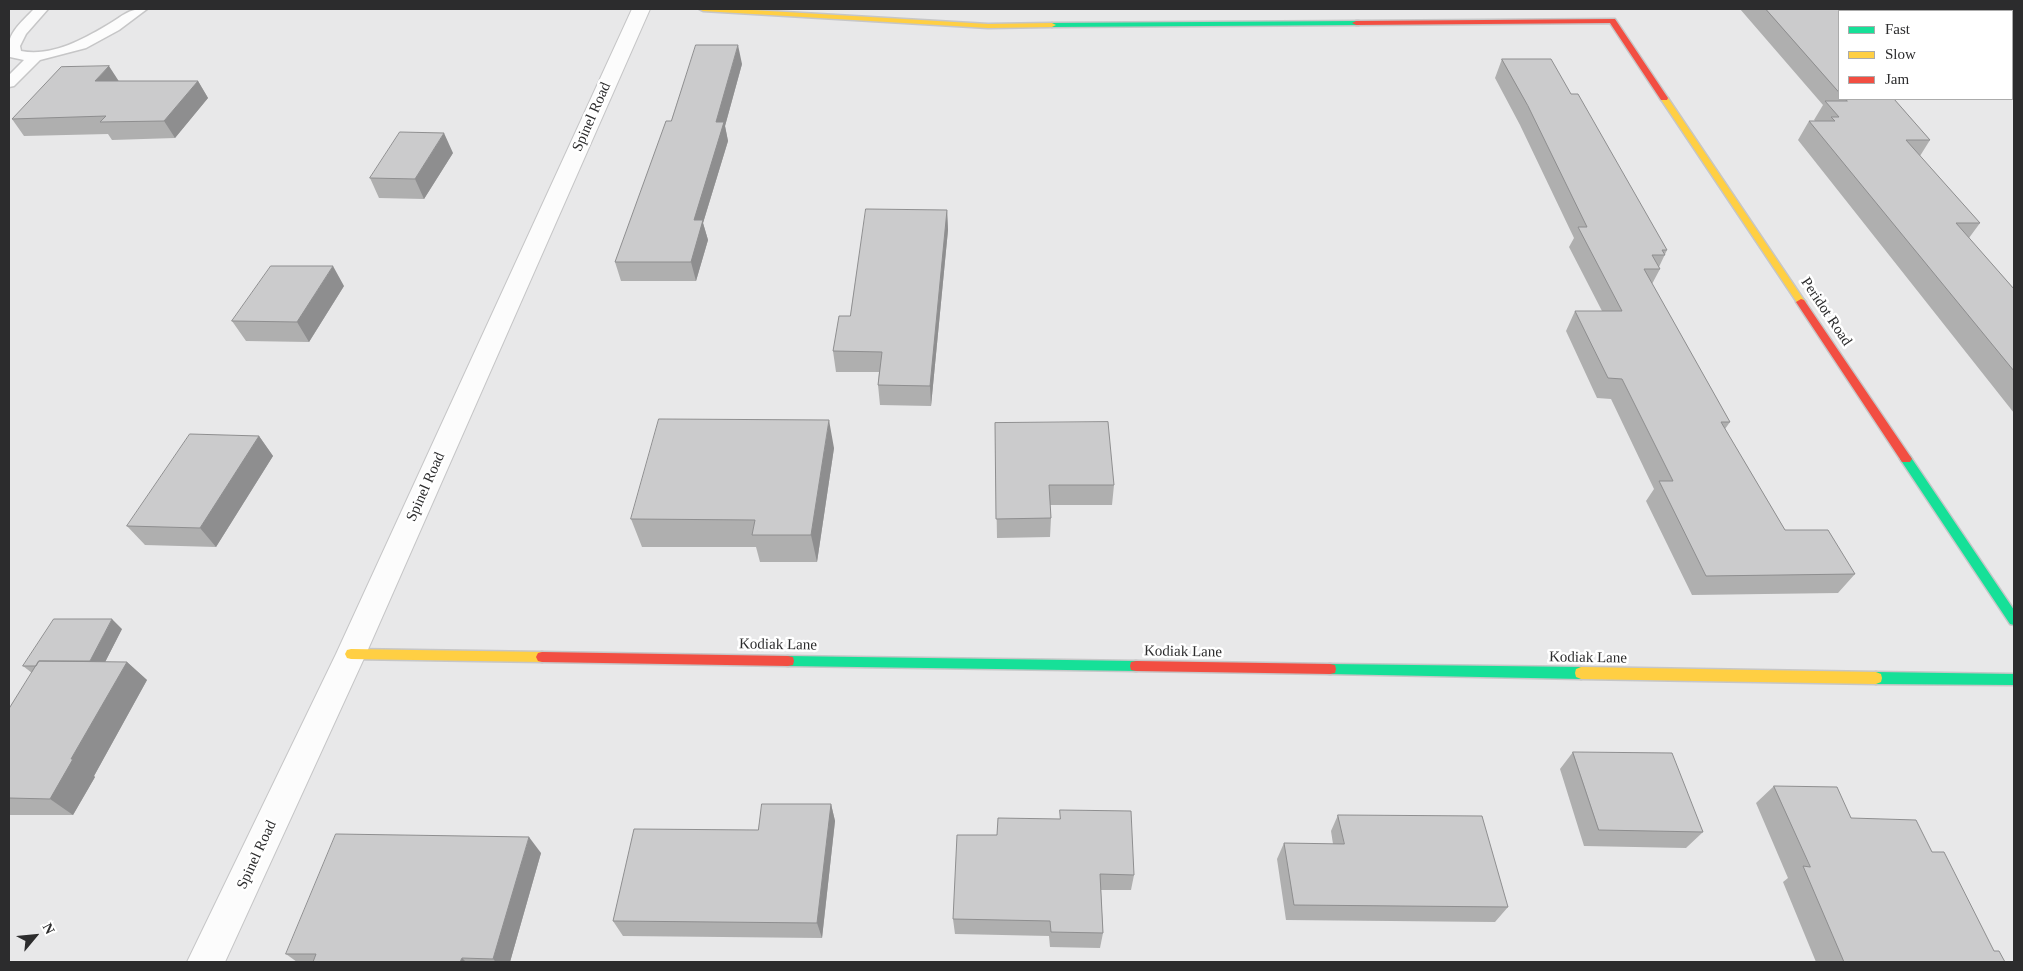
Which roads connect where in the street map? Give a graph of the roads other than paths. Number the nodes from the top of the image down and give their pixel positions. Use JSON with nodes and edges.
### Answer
{"nodes":[{"id":1,"x":41,"y":9,"type":"edge"},
{"id":2,"x":140,"y":9,"type":"edge"},
{"id":3,"x":641,"y":9,"type":"edge"},
{"id":4,"x":703,"y":9,"type":"edge"},
{"id":5,"x":34,"y":58,"type":"junction"},
{"id":6,"x":9,"y":83,"type":"edge"},
{"id":7,"x":2014,"y":620,"type":"edge"},
{"id":8,"x":351,"y":654,"type":"junction"},
{"id":9,"x":2014,"y":680,"type":"edge"},
{"id":10,"x":206,"y":962,"type":"edge"}],
"edges":[{"from":1,"to":5,"type":"lane"},
{"from":2,"to":5,"type":"lane"},
{"from":3,"to":8,"type":"street","name":"Spinel Road"},
{"from":4,"to":7,"type":"street","name":"Peridot Road"},
{"from":5,"to":6,"type":"lane"},
{"from":8,"to":9,"type":"street","name":"Kodiak Lane"},
{"from":8,"to":10,"type":"street","name":"Spinel Road"}]}
